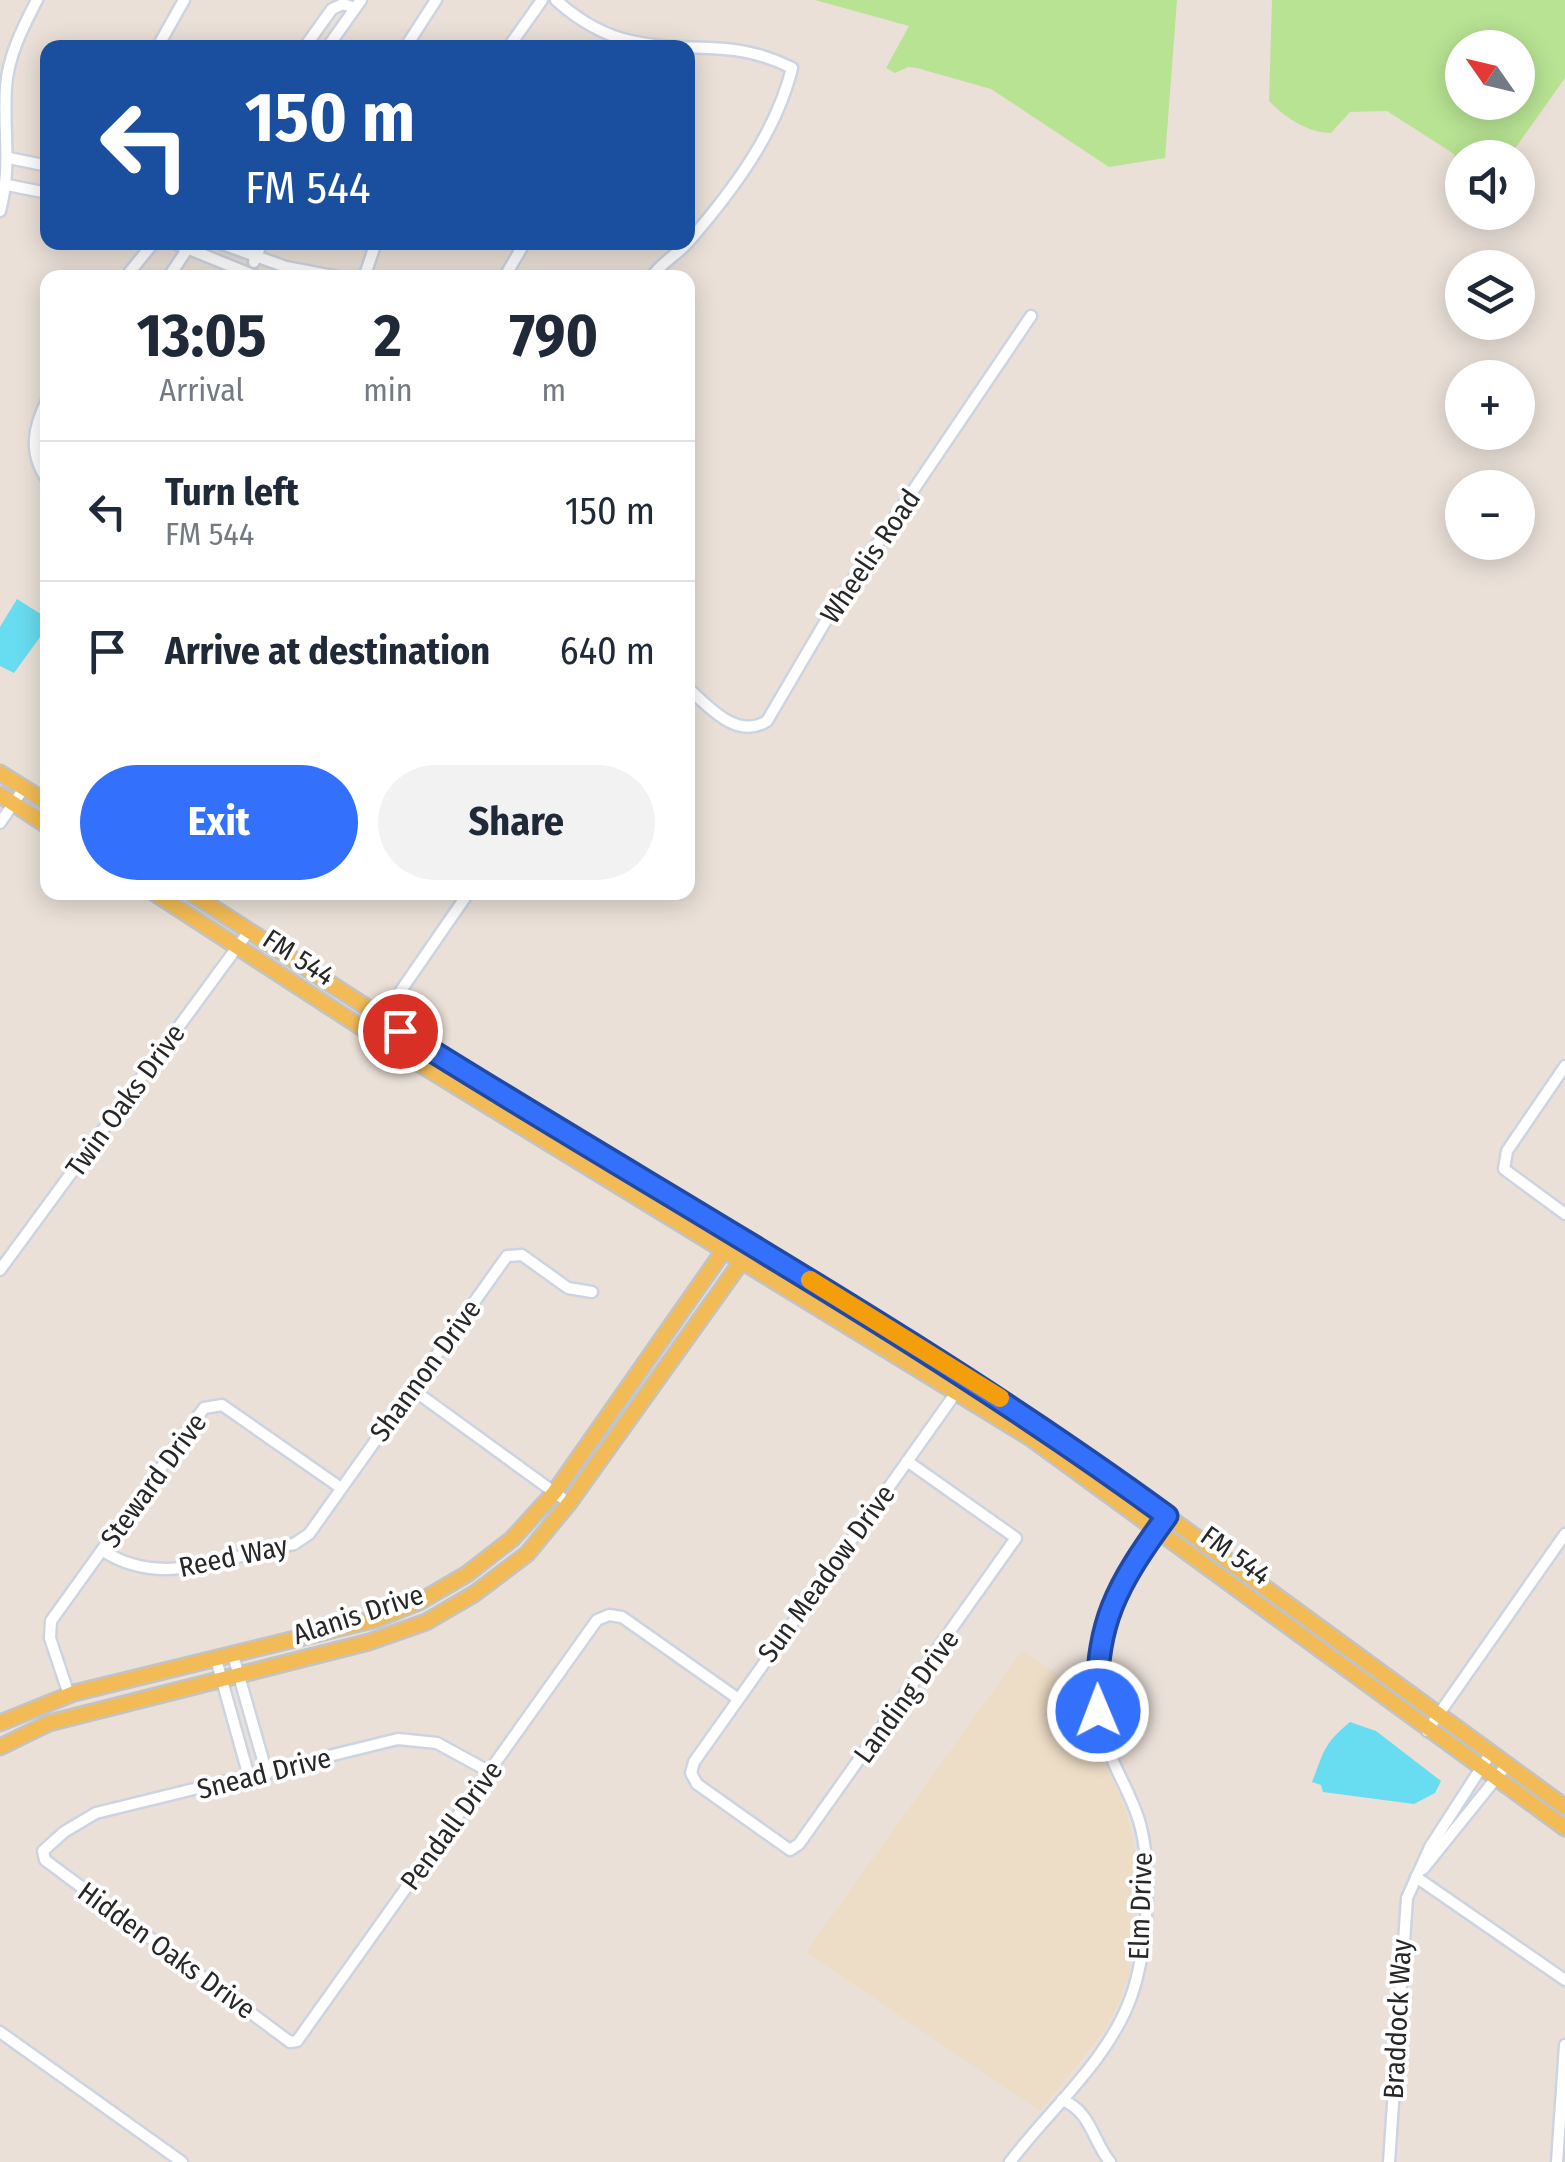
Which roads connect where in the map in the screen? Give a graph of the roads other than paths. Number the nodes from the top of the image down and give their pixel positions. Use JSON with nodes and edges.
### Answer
{"nodes":[{"id":1,"x":38,"y":0,"type":"edge"},
{"id":2,"x":184,"y":0,"type":"edge"},
{"id":3,"x":436,"y":0,"type":"edge"},
{"id":4,"x":542,"y":0,"type":"edge"},
{"id":5,"x":556,"y":0,"type":"edge"},
{"id":6,"x":358,"y":4,"type":"edge"},
{"id":7,"x":162,"y":40,"type":"edge"},
{"id":8,"x":310,"y":40,"type":"edge"},
{"id":9,"x":333,"y":40,"type":"edge"},
{"id":10,"x":410,"y":40,"type":"edge"},
{"id":11,"x":514,"y":40,"type":"edge"},
{"id":12,"x":623,"y":40,"type":"edge"},
{"id":13,"x":695,"y":48,"type":"edge"},
{"id":14,"x":9,"y":158,"type":"junction"},
{"id":15,"x":40,"y":164,"type":"edge"},
{"id":16,"x":8,"y":184,"type":"junction"},
{"id":17,"x":40,"y":191,"type":"edge"},
{"id":18,"x":0,"y":210,"type":"edge"},
{"id":19,"x":695,"y":234,"type":"edge"},
{"id":20,"x":148,"y":250,"type":"edge"},
{"id":21,"x":198,"y":250,"type":"edge"},
{"id":22,"x":238,"y":250,"type":"edge"},
{"id":23,"x":259,"y":250,"type":"edge"},
{"id":24,"x":681,"y":250,"type":"edge"},
{"id":25,"x":256,"y":257,"type":"junction"},
{"id":26,"x":131,"y":270,"type":"edge"},
{"id":27,"x":240,"y":270,"type":"edge"},
{"id":28,"x":254,"y":270,"type":"edge"},
{"id":29,"x":310,"y":270,"type":"edge"},
{"id":30,"x":660,"y":270,"type":"edge"},
{"id":31,"x":1031,"y":316,"type":"dead end"},
{"id":32,"x":40,"y":421,"type":"edge"},
{"id":33,"x":40,"y":471,"type":"edge"},
{"id":34,"x":695,"y":694,"type":"edge"},
{"id":35,"x":2,"y":779,"type":"edge"},
{"id":36,"x":24,"y":788,"type":"junction"},
{"id":37,"x":40,"y":799,"type":"edge"},
{"id":38,"x":6,"y":800,"type":"edge"},
{"id":39,"x":40,"y":822,"type":"edge"},
{"id":40,"x":0,"y":823,"type":"edge"},
{"id":41,"x":166,"y":900,"type":"edge"},
{"id":42,"x":201,"y":900,"type":"edge"},
{"id":43,"x":464,"y":900,"type":"edge"},
{"id":44,"x":249,"y":931,"type":"junction"},
{"id":45,"x":238,"y":947,"type":"junction"},
{"id":46,"x":382,"y":1019,"type":"junction"},
{"id":47,"x":371,"y":1034,"type":"junction"},
{"id":48,"x":1565,"y":1066,"type":"edge"},
{"id":49,"x":1565,"y":1214,"type":"edge"},
{"id":50,"x":734,"y":1237,"type":"junction"},
{"id":51,"x":751,"y":1248,"type":"junction"},
{"id":52,"x":723,"y":1252,"type":"junction"},
{"id":53,"x":740,"y":1263,"type":"junction"},
{"id":54,"x":0,"y":1270,"type":"edge"},
{"id":55,"x":592,"y":1292,"type":"dead end"},
{"id":56,"x":967,"y":1377,"type":"junction"},
{"id":57,"x":412,"y":1389,"type":"junction"},
{"id":58,"x":957,"y":1391,"type":"junction"},
{"id":59,"x":907,"y":1461,"type":"junction"},
{"id":60,"x":341,"y":1488,"type":"junction"},
{"id":61,"x":554,"y":1492,"type":"junction"},
{"id":62,"x":570,"y":1504,"type":"junction"},
{"id":63,"x":1162,"y":1522,"type":"junction"},
{"id":64,"x":1565,"y":1534,"type":"edge"},
{"id":65,"x":102,"y":1550,"type":"junction"},
{"id":66,"x":234,"y":1655,"type":"junction"},
{"id":67,"x":216,"y":1659,"type":"junction"},
{"id":68,"x":239,"y":1674,"type":"junction"},
{"id":69,"x":221,"y":1679,"type":"junction"},
{"id":70,"x":69,"y":1695,"type":"junction"},
{"id":71,"x":737,"y":1698,"type":"junction"},
{"id":72,"x":1439,"y":1715,"type":"junction"},
{"id":73,"x":0,"y":1722,"type":"edge"},
{"id":74,"x":1428,"y":1730,"type":"junction"},
{"id":75,"x":0,"y":1747,"type":"edge"},
{"id":76,"x":1490,"y":1754,"type":"junction"},
{"id":77,"x":1506,"y":1766,"type":"junction"},
{"id":78,"x":1480,"y":1769,"type":"junction"},
{"id":79,"x":490,"y":1772,"type":"junction"},
{"id":80,"x":690,"y":1773,"type":"joint"},
{"id":81,"x":267,"y":1774,"type":"junction"},
{"id":82,"x":250,"y":1777,"type":"junction"},
{"id":83,"x":1496,"y":1780,"type":"junction"},
{"id":84,"x":1565,"y":1807,"type":"edge"},
{"id":85,"x":1565,"y":1828,"type":"edge"},
{"id":86,"x":43,"y":1851,"type":"joint"},
{"id":87,"x":1416,"y":1877,"type":"junction"},
{"id":88,"x":1565,"y":1980,"type":"edge"},
{"id":89,"x":0,"y":2032,"type":"edge"},
{"id":90,"x":297,"y":2041,"type":"joint"},
{"id":91,"x":1565,"y":2044,"type":"edge"},
{"id":92,"x":1062,"y":2100,"type":"junction"},
{"id":93,"x":182,"y":2162,"type":"edge"},
{"id":94,"x":1010,"y":2162,"type":"edge"},
{"id":95,"x":1110,"y":2162,"type":"edge"},
{"id":96,"x":1389,"y":2162,"type":"edge"},
{"id":97,"x":1557,"y":2162,"type":"edge"}],
"edges":[{"from":1,"to":14,"type":"street"},
{"from":2,"to":7,"type":"street"},
{"from":3,"to":10,"type":"street"},
{"from":4,"to":11,"type":"street"},
{"from":5,"to":12,"type":"street"},
{"from":6,"to":8,"type":"street"},
{"from":6,"to":9,"type":"street"},
{"from":13,"to":19,"type":"street"},
{"from":14,"to":15,"type":"street"},
{"from":14,"to":16,"type":"street"},
{"from":16,"to":17,"type":"street"},
{"from":16,"to":18,"type":"street"},
{"from":20,"to":26,"type":"street"},
{"from":21,"to":27,"type":"street"},
{"from":22,"to":25,"type":"street"},
{"from":23,"to":25,"type":"street"},
{"from":24,"to":30,"type":"street"},
{"from":25,"to":28,"type":"street"},
{"from":25,"to":29,"type":"street"},
{"from":31,"to":34,"type":"street","name":"Wheelis Road"},
{"from":32,"to":33,"type":"street"},
{"from":35,"to":36,"type":"main road"},
{"from":36,"to":37,"type":"main road"},
{"from":36,"to":38,"type":"street"},
{"from":38,"to":39,"type":"main road"},
{"from":38,"to":40,"type":"street"},
{"from":41,"to":45,"type":"main road","name":"FM 544"},
{"from":42,"to":44,"type":"main road","name":"FM 544"},
{"from":43,"to":46,"type":"street"},
{"from":44,"to":45,"type":"street","name":"Twin Oaks Drive"},
{"from":44,"to":46,"type":"main road","name":"FM 544"},
{"from":45,"to":47,"type":"main road","name":"FM 544"},
{"from":45,"to":54,"type":"street","name":"Twin Oaks Drive"},
{"from":46,"to":47,"type":"street"},
{"from":46,"to":50,"type":"main road","name":"FM 544"},
{"from":47,"to":52,"type":"main road","name":"FM 544"},
{"from":48,"to":49,"type":"street"},
{"from":50,"to":51,"type":"main road","name":"FM 544"},
{"from":50,"to":52,"type":"main road","name":"Alanis Drive"},
{"from":51,"to":53,"type":"main road","name":"Alanis Drive"},
{"from":51,"to":56,"type":"main road","name":"FM 544"},
{"from":52,"to":53,"type":"main road","name":"FM 544"},
{"from":52,"to":61,"type":"main road","name":"Alanis Drive"},
{"from":53,"to":58,"type":"main road","name":"FM 544"},
{"from":53,"to":62,"type":"main road","name":"Alanis Drive"},
{"from":55,"to":57,"type":"street","name":"Shannon Drive"},
{"from":56,"to":58,"type":"street","name":"Sun Meadow Drive"},
{"from":56,"to":63,"type":"main road","name":"FM 544"},
{"from":57,"to":60,"type":"street","name":"Shannon Drive"},
{"from":57,"to":61,"type":"street"},
{"from":58,"to":59,"type":"street","name":"Sun Meadow Drive"},
{"from":58,"to":63,"type":"main road","name":"FM 544"},
{"from":59,"to":71,"type":"street","name":"Sun Meadow Drive"},
{"from":59,"to":80,"type":"street","name":"Landing Drive"},
{"from":60,"to":65,"type":"street","name":"Reed Way"},
{"from":60,"to":65,"type":"street","name":"Steward Drive"},
{"from":61,"to":62,"type":"street"},
{"from":61,"to":66,"type":"main road","name":"Alanis Drive"},
{"from":62,"to":68,"type":"main road","name":"Alanis Drive"},
{"from":63,"to":72,"type":"main road","name":"FM 544"},
{"from":63,"to":74,"type":"main road","name":"FM 544"},
{"from":63,"to":92,"type":"street","name":"Elm Drive"},
{"from":64,"to":72,"type":"street"},
{"from":65,"to":70,"type":"street","name":"Steward Drive"},
{"from":66,"to":67,"type":"main road","name":"Alanis Drive"},
{"from":66,"to":68,"type":"street"},
{"from":67,"to":69,"type":"street"},
{"from":67,"to":70,"type":"main road","name":"Alanis Drive"},
{"from":68,"to":69,"type":"main road","name":"Alanis Drive"},
{"from":68,"to":81,"type":"street"},
{"from":69,"to":75,"type":"main road","name":"Alanis Drive"},
{"from":69,"to":82,"type":"street"},
{"from":70,"to":73,"type":"main road","name":"Alanis Drive"},
{"from":71,"to":79,"type":"street","name":"Pendall Drive"},
{"from":71,"to":80,"type":"street","name":"Sun Meadow Drive"},
{"from":72,"to":74,"type":"street"},
{"from":72,"to":76,"type":"main road","name":"FM 544"},
{"from":74,"to":78,"type":"main road","name":"FM 544"},
{"from":76,"to":77,"type":"main road","name":"FM 544"},
{"from":76,"to":78,"type":"street","name":"Braddock Way"},
{"from":77,"to":83,"type":"street","name":"Braddock Way"},
{"from":77,"to":84,"type":"main road","name":"FM 544"},
{"from":78,"to":83,"type":"main road","name":"FM 544"},
{"from":78,"to":87,"type":"street","name":"Braddock Way"},
{"from":79,"to":81,"type":"street","name":"Snead Drive"},
{"from":79,"to":90,"type":"street","name":"Pendall Drive"},
{"from":81,"to":82,"type":"street","name":"Snead Drive"},
{"from":82,"to":86,"type":"street","name":"Snead Drive"},
{"from":83,"to":85,"type":"main road","name":"FM 544"},
{"from":83,"to":87,"type":"street","name":"Braddock Way"},
{"from":86,"to":90,"type":"street","name":"Hidden Oaks Drive"},
{"from":87,"to":88,"type":"street"},
{"from":87,"to":96,"type":"street","name":"Braddock Way"},
{"from":89,"to":93,"type":"street"},
{"from":91,"to":97,"type":"street"},
{"from":92,"to":94,"type":"street","name":"Elm Drive"},
{"from":92,"to":95,"type":"street"}]}
